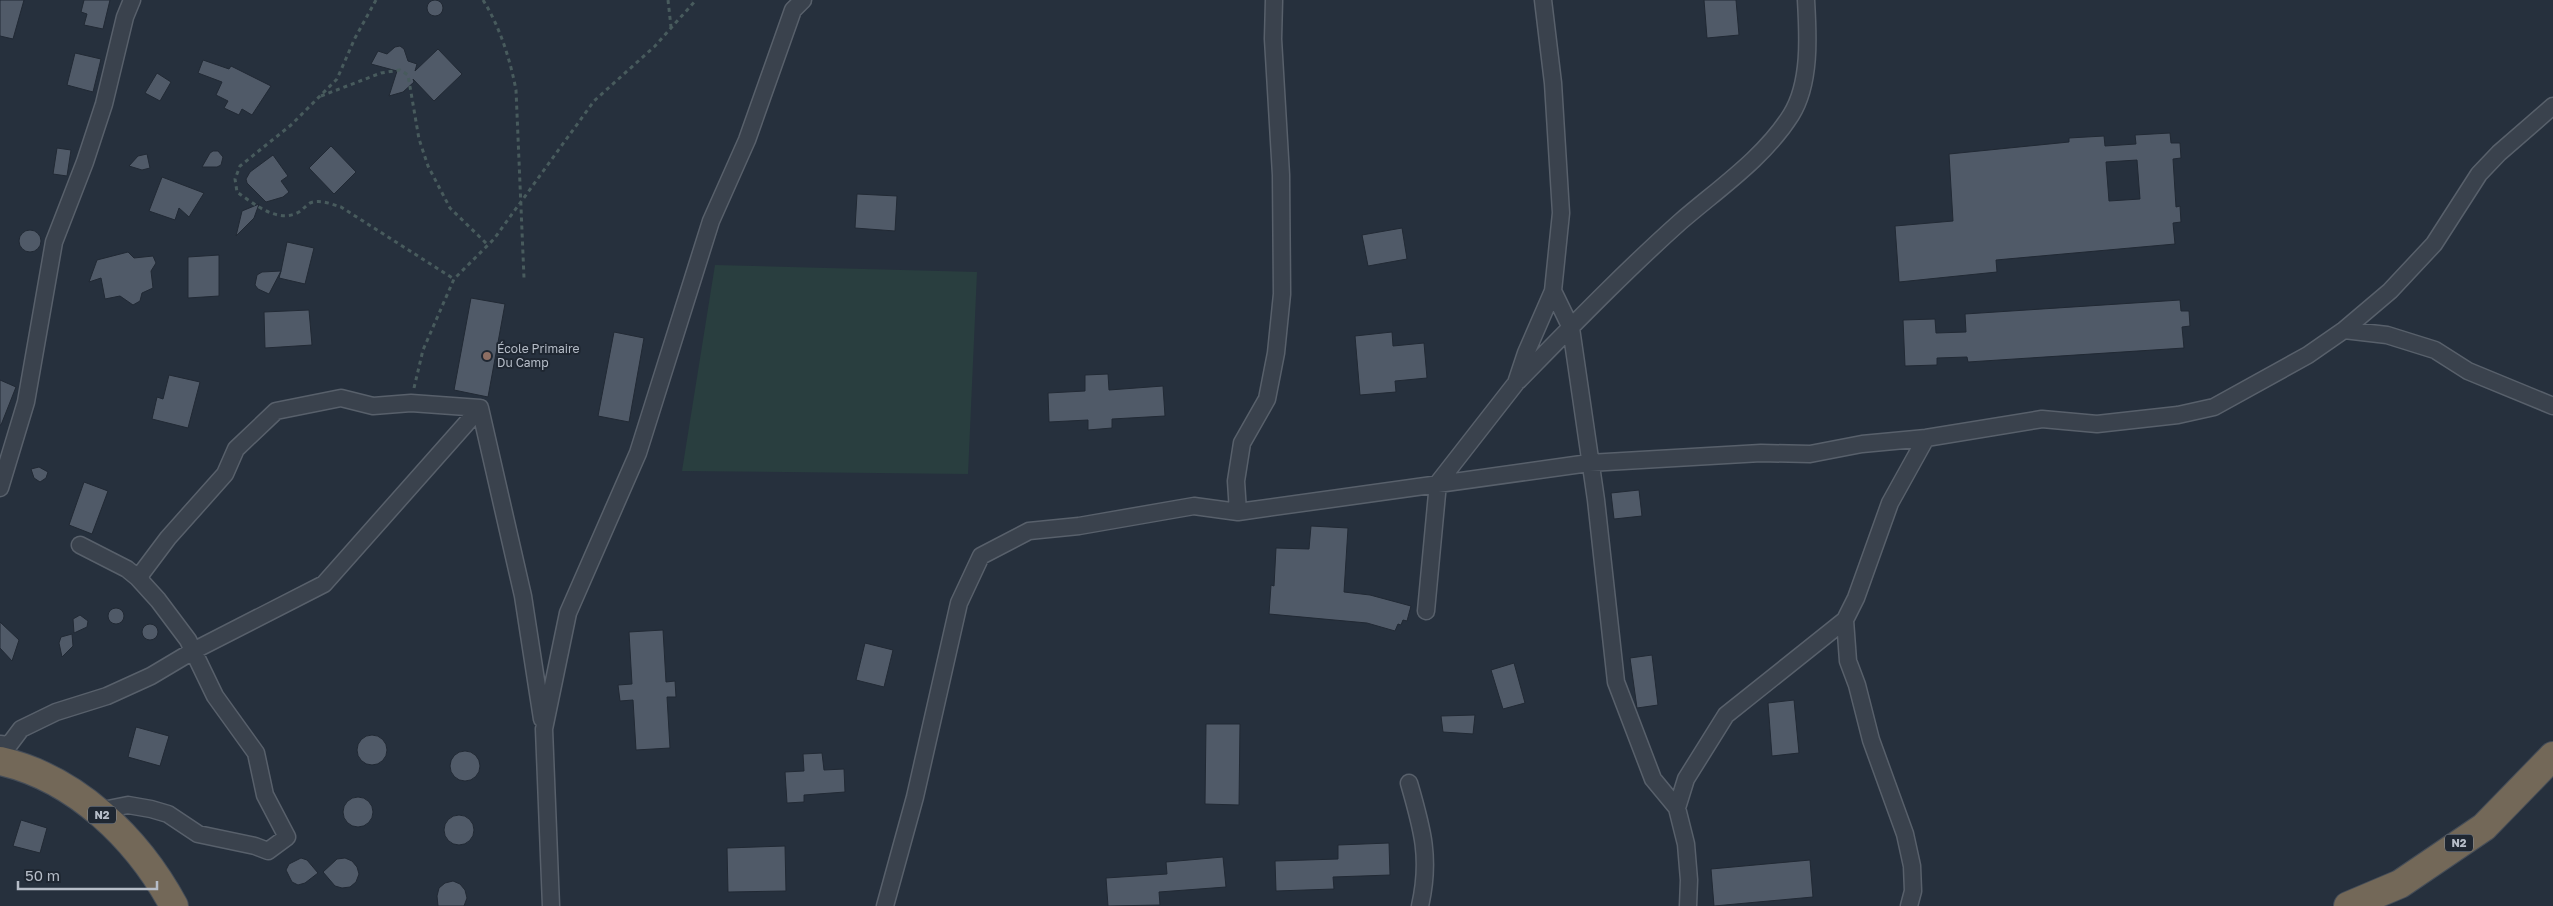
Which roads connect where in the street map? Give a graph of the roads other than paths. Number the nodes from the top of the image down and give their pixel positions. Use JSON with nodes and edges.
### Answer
{"nodes":[{"id":1,"x":132,"y":0,"type":"edge"},
{"id":2,"x":1274,"y":0,"type":"edge"},
{"id":3,"x":1543,"y":0,"type":"edge"},
{"id":4,"x":1806,"y":0,"type":"edge"},
{"id":5,"x":797,"y":4,"type":"edge"},
{"id":6,"x":2553,"y":106,"type":"edge"},
{"id":7,"x":1553,"y":291,"type":"junction"},
{"id":8,"x":1570,"y":328,"type":"junction"},
{"id":9,"x":2344,"y":330,"type":"junction"},
{"id":10,"x":1516,"y":383,"type":"junction"},
{"id":11,"x":2553,"y":406,"type":"edge"},
{"id":12,"x":480,"y":408,"type":"junction"},
{"id":13,"x":1926,"y":438,"type":"junction"},
{"id":14,"x":1589,"y":463,"type":"junction"},
{"id":15,"x":1438,"y":484,"type":"junction"},
{"id":16,"x":0,"y":488,"type":"edge"},
{"id":17,"x":1238,"y":512,"type":"junction"},
{"id":18,"x":80,"y":545,"type":"dead end"},
{"id":19,"x":140,"y":578,"type":"junction"},
{"id":20,"x":1426,"y":611,"type":"dead end"},
{"id":21,"x":1845,"y":620,"type":"junction"},
{"id":22,"x":193,"y":651,"type":"junction"},
{"id":23,"x":544,"y":729,"type":"junction"},
{"id":24,"x":0,"y":744,"type":"edge"},
{"id":25,"x":2553,"y":756,"type":"edge"},
{"id":26,"x":0,"y":761,"type":"edge"},
{"id":27,"x":1409,"y":783,"type":"dead end"},
{"id":28,"x":1677,"y":808,"type":"junction"},
{"id":29,"x":98,"y":811,"type":"junction"},
{"id":30,"x":174,"y":906,"type":"edge"},
{"id":31,"x":551,"y":906,"type":"edge"},
{"id":32,"x":885,"y":906,"type":"edge"},
{"id":33,"x":1420,"y":906,"type":"edge"},
{"id":34,"x":1688,"y":906,"type":"edge"},
{"id":35,"x":1909,"y":906,"type":"edge"},
{"id":36,"x":2348,"y":906,"type":"edge"}],
"edges":[{"from":1,"to":16,"type":"street"},
{"from":2,"to":17,"type":"street"},
{"from":3,"to":7,"type":"street"},
{"from":4,"to":8,"type":"street"},
{"from":5,"to":23,"type":"street"},
{"from":6,"to":9,"type":"street"},
{"from":7,"to":8,"type":"street"},
{"from":7,"to":10,"type":"street"},
{"from":8,"to":10,"type":"street"},
{"from":8,"to":14,"type":"street"},
{"from":9,"to":11,"type":"street"},
{"from":9,"to":13,"type":"street"},
{"from":10,"to":15,"type":"street"},
{"from":12,"to":19,"type":"street"},
{"from":12,"to":22,"type":"street"},
{"from":12,"to":23,"type":"street"},
{"from":13,"to":14,"type":"street"},
{"from":13,"to":21,"type":"street"},
{"from":14,"to":15,"type":"street"},
{"from":14,"to":28,"type":"street"},
{"from":15,"to":17,"type":"street"},
{"from":15,"to":20,"type":"street"},
{"from":17,"to":32,"type":"street"},
{"from":18,"to":19,"type":"street"},
{"from":19,"to":22,"type":"street"},
{"from":21,"to":28,"type":"street"},
{"from":21,"to":35,"type":"street"},
{"from":22,"to":24,"type":"street"},
{"from":22,"to":29,"type":"street"},
{"from":23,"to":31,"type":"street"},
{"from":25,"to":36,"type":"highway","number":"N2"},
{"from":26,"to":29,"type":"highway","number":"N2"},
{"from":27,"to":33,"type":"street"},
{"from":28,"to":34,"type":"street"},
{"from":29,"to":30,"type":"highway","number":"N2"}]}
